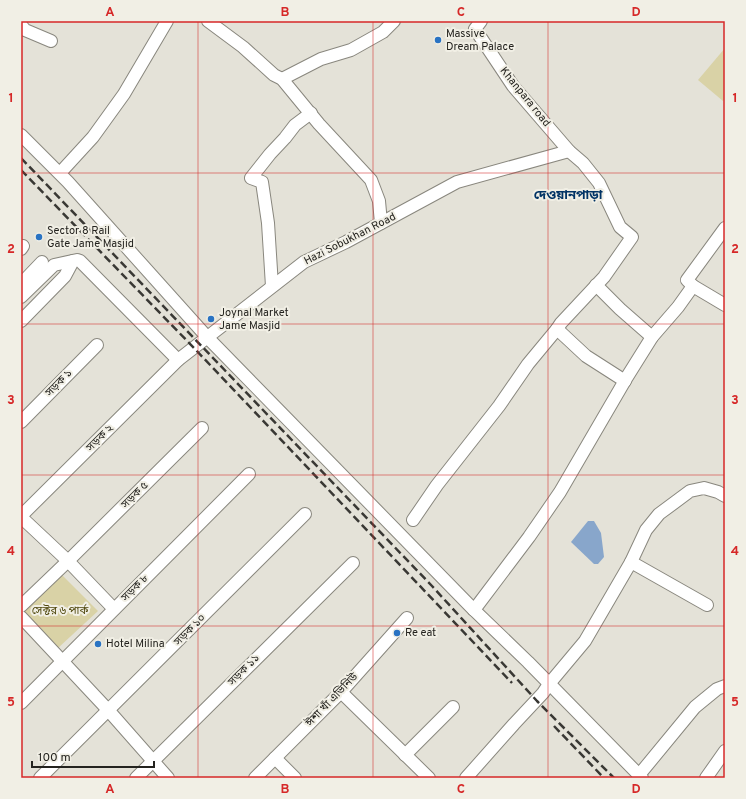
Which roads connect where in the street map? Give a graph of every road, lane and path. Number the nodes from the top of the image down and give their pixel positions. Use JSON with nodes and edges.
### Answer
{"nodes":[{"id":1,"x":167,"y":21,"type":"edge"},
{"id":2,"x":208,"y":21,"type":"edge"},
{"id":3,"x":394,"y":21,"type":"edge"},
{"id":4,"x":481,"y":21,"type":"edge"},
{"id":5,"x":21,"y":25,"type":"edge"},
{"id":6,"x":51,"y":42,"type":"dead end"},
{"id":7,"x":282,"y":79,"type":"junction"},
{"id":8,"x":310,"y":113,"type":"junction"},
{"id":9,"x":21,"y":135,"type":"edge"},
{"id":10,"x":569,"y":151,"type":"junction"},
{"id":11,"x":60,"y":173,"type":"junction"},
{"id":12,"x":381,"y":223,"type":"junction"},
{"id":13,"x":725,"y":228,"type":"edge"},
{"id":14,"x":74,"y":261,"type":"junction"},
{"id":15,"x":42,"y":262,"type":"dead end"},
{"id":16,"x":21,"y":284,"type":"edge"},
{"id":17,"x":596,"y":285,"type":"junction"},
{"id":18,"x":272,"y":286,"type":"junction"},
{"id":19,"x":693,"y":286,"type":"junction"},
{"id":20,"x":21,"y":297,"type":"edge"},
{"id":21,"x":725,"y":305,"type":"edge"},
{"id":22,"x":21,"y":321,"type":"edge"},
{"id":23,"x":557,"y":329,"type":"junction"},
{"id":24,"x":207,"y":337,"type":"junction"},
{"id":25,"x":652,"y":337,"type":"junction"},
{"id":26,"x":97,"y":345,"type":"dead end"},
{"id":27,"x":178,"y":360,"type":"junction"},
{"id":28,"x":625,"y":381,"type":"junction"},
{"id":29,"x":21,"y":422,"type":"edge"},
{"id":30,"x":202,"y":428,"type":"dead end"},
{"id":31,"x":249,"y":474,"type":"dead end"},
{"id":32,"x":725,"y":496,"type":"edge"},
{"id":33,"x":305,"y":514,"type":"dead end"},
{"id":34,"x":21,"y":516,"type":"edge"},
{"id":35,"x":413,"y":520,"type":"dead end"},
{"id":36,"x":68,"y":561,"type":"junction"},
{"id":37,"x":353,"y":562,"type":"dead end"},
{"id":38,"x":631,"y":562,"type":"junction"},
{"id":39,"x":707,"y":605,"type":"dead end"},
{"id":40,"x":21,"y":606,"type":"edge"},
{"id":41,"x":114,"y":609,"type":"junction"},
{"id":42,"x":474,"y":610,"type":"junction"},
{"id":43,"x":21,"y":617,"type":"edge"},
{"id":44,"x":407,"y":618,"type":"dead end"},
{"id":45,"x":63,"y":661,"type":"junction"},
{"id":46,"x":549,"y":684,"type":"junction"},
{"id":47,"x":725,"y":686,"type":"edge"},
{"id":48,"x":344,"y":695,"type":"junction"},
{"id":49,"x":21,"y":702,"type":"edge"},
{"id":50,"x":452,"y":707,"type":"dead end"},
{"id":51,"x":109,"y":711,"type":"junction"},
{"id":52,"x":725,"y":751,"type":"edge"},
{"id":53,"x":405,"y":755,"type":"junction"},
{"id":54,"x":278,"y":760,"type":"junction"},
{"id":55,"x":153,"y":761,"type":"junction"},
{"id":56,"x":641,"y":777,"type":"edge"},
{"id":57,"x":40,"y":778,"type":"edge"},
{"id":58,"x":136,"y":778,"type":"edge"},
{"id":59,"x":168,"y":778,"type":"edge"},
{"id":60,"x":255,"y":778,"type":"edge"},
{"id":61,"x":266,"y":778,"type":"edge"},
{"id":62,"x":295,"y":778,"type":"edge"},
{"id":63,"x":429,"y":778,"type":"edge"},
{"id":64,"x":466,"y":778,"type":"edge"},
{"id":65,"x":706,"y":778,"type":"edge"}],
"edges":[{"from":1,"to":11,"type":"street"},
{"from":2,"to":7,"type":"street"},
{"from":3,"to":7,"type":"street"},
{"from":4,"to":10,"type":"street","name":"Khanpara road"},
{"from":5,"to":6,"type":"street"},
{"from":7,"to":8,"type":"street"},
{"from":8,"to":12,"type":"street"},
{"from":8,"to":18,"type":"street"},
{"from":9,"to":11,"type":"street"},
{"from":10,"to":12,"type":"street","name":"Hazi Sobukhan Road"},
{"from":10,"to":17,"type":"street"},
{"from":11,"to":24,"type":"street"},
{"from":12,"to":18,"type":"street","name":"Hazi Sobukhan Road"},
{"from":13,"to":19,"type":"street"},
{"from":14,"to":20,"type":"street"},
{"from":14,"to":22,"type":"street"},
{"from":14,"to":27,"type":"street"},
{"from":15,"to":16,"type":"street"},
{"from":17,"to":23,"type":"street"},
{"from":17,"to":25,"type":"street"},
{"from":18,"to":24,"type":"street","name":"Hazi Sobukhan Road"},
{"from":19,"to":21,"type":"street"},
{"from":19,"to":25,"type":"street"},
{"from":23,"to":28,"type":"street"},
{"from":23,"to":35,"type":"street"},
{"from":24,"to":27,"type":"street","name":"Hazi Sobukhan Road"},
{"from":24,"to":42,"type":"street"},
{"from":25,"to":28,"type":"street"},
{"from":26,"to":29,"type":"street","name":"সড়ক ১"},
{"from":27,"to":34,"type":"street","name":"সড়ক ২"},
{"from":28,"to":42,"type":"street"},
{"from":30,"to":36,"type":"street","name":"সড়ক ৫"},
{"from":31,"to":41,"type":"street","name":"সড়ক ৮"},
{"from":32,"to":38,"type":"street"},
{"from":33,"to":51,"type":"street","name":"সড়ক ১০"},
{"from":34,"to":36,"type":"street"},
{"from":36,"to":40,"type":"street","name":"সড়ক ৫"},
{"from":36,"to":41,"type":"street"},
{"from":37,"to":55,"type":"street","name":"সড়ক ১১"},
{"from":38,"to":39,"type":"street"},
{"from":38,"to":46,"type":"street"},
{"from":41,"to":45,"type":"street","name":"সড়ক ৮"},
{"from":42,"to":46,"type":"street"},
{"from":43,"to":45,"type":"street"},
{"from":44,"to":48,"type":"street","name":"ঈশা খাঁ এভিনিউ"},
{"from":45,"to":49,"type":"street","name":"সড়ক ৮"},
{"from":45,"to":51,"type":"street"},
{"from":46,"to":56,"type":"street"},
{"from":46,"to":64,"type":"street"},
{"from":47,"to":56,"type":"street"},
{"from":48,"to":53,"type":"street"},
{"from":48,"to":54,"type":"street","name":"ঈশা খাঁ এভিনিউ"},
{"from":50,"to":53,"type":"street"},
{"from":51,"to":55,"type":"street"},
{"from":51,"to":57,"type":"street","name":"সড়ক ১০"},
{"from":52,"to":65,"type":"street"},
{"from":53,"to":63,"type":"street"},
{"from":54,"to":60,"type":"street"},
{"from":54,"to":61,"type":"street"},
{"from":54,"to":62,"type":"street"},
{"from":55,"to":58,"type":"street","name":"সড়ক ১১"},
{"from":55,"to":59,"type":"street"}]}
